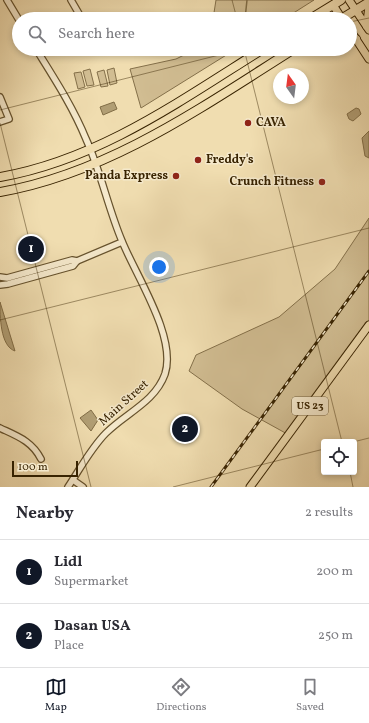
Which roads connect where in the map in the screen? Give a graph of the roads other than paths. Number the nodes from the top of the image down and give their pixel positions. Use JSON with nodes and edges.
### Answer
{"nodes":[{"id":1,"x":7,"y":0,"type":"edge"},
{"id":2,"x":71,"y":0,"type":"edge"},
{"id":3,"x":341,"y":0,"type":"edge"},
{"id":4,"x":349,"y":0,"type":"edge"},
{"id":5,"x":369,"y":2,"type":"edge"},
{"id":6,"x":333,"y":5,"type":"junction"},
{"id":7,"x":355,"y":10,"type":"junction"},
{"id":8,"x":369,"y":10,"type":"edge"},
{"id":9,"x":14,"y":12,"type":"edge"},
{"id":10,"x":78,"y":12,"type":"edge"},
{"id":11,"x":322,"y":12,"type":"edge"},
{"id":12,"x":338,"y":12,"type":"edge"},
{"id":13,"x":352,"y":12,"type":"edge"},
{"id":14,"x":357,"y":13,"type":"edge"},
{"id":15,"x":368,"y":28,"type":"edge"},
{"id":16,"x":357,"y":42,"type":"edge"},
{"id":17,"x":40,"y":56,"type":"edge"},
{"id":18,"x":252,"y":56,"type":"edge"},
{"id":19,"x":283,"y":56,"type":"edge"},
{"id":20,"x":369,"y":59,"type":"edge"},
{"id":21,"x":0,"y":97,"type":"edge"},
{"id":22,"x":0,"y":122,"type":"edge"},
{"id":23,"x":90,"y":148,"type":"junction"},
{"id":24,"x":96,"y":163,"type":"junction"},
{"id":25,"x":0,"y":177,"type":"edge"},
{"id":26,"x":0,"y":192,"type":"edge"},
{"id":27,"x":122,"y":242,"type":"junction"},
{"id":28,"x":77,"y":261,"type":"junction"},
{"id":29,"x":0,"y":277,"type":"edge"},
{"id":30,"x":0,"y":285,"type":"edge"},
{"id":31,"x":369,"y":326,"type":"edge"},
{"id":32,"x":0,"y":428,"type":"edge"},
{"id":33,"x":41,"y":459,"type":"dead end"},
{"id":34,"x":73,"y":480,"type":"junction"},
{"id":35,"x":68,"y":487,"type":"edge"},
{"id":36,"x":83,"y":487,"type":"edge"},
{"id":37,"x":250,"y":487,"type":"edge"}],
"edges":[{"from":1,"to":9,"type":"street"},
{"from":2,"to":10,"type":"street"},
{"from":3,"to":6,"type":"highway"},
{"from":4,"to":7,"type":"main road"},
{"from":5,"to":7,"type":"highway"},
{"from":6,"to":11,"type":"highway"},
{"from":6,"to":12,"type":"main road"},
{"from":7,"to":13,"type":"highway"},
{"from":8,"to":15,"type":"highway"},
{"from":14,"to":15,"type":"main road"},
{"from":16,"to":20,"type":"main road"},
{"from":17,"to":23,"type":"street","name":"Main Street"},
{"from":18,"to":23,"type":"highway"},
{"from":19,"to":24,"type":"highway"},
{"from":21,"to":22,"type":"street"},
{"from":23,"to":24,"type":"street","name":"Main Street"},
{"from":23,"to":25,"type":"highway"},
{"from":24,"to":26,"type":"highway"},
{"from":24,"to":27,"type":"street","name":"Main Street"},
{"from":27,"to":28,"type":"street"},
{"from":27,"to":34,"type":"street","name":"Main Street"},
{"from":28,"to":29,"type":"street"},
{"from":28,"to":30,"type":"street"},
{"from":31,"to":37,"type":"main road","number":"US 23"},
{"from":32,"to":33,"type":"street"},
{"from":34,"to":35,"type":"street","name":"Main Street"},
{"from":34,"to":36,"type":"street"}]}
